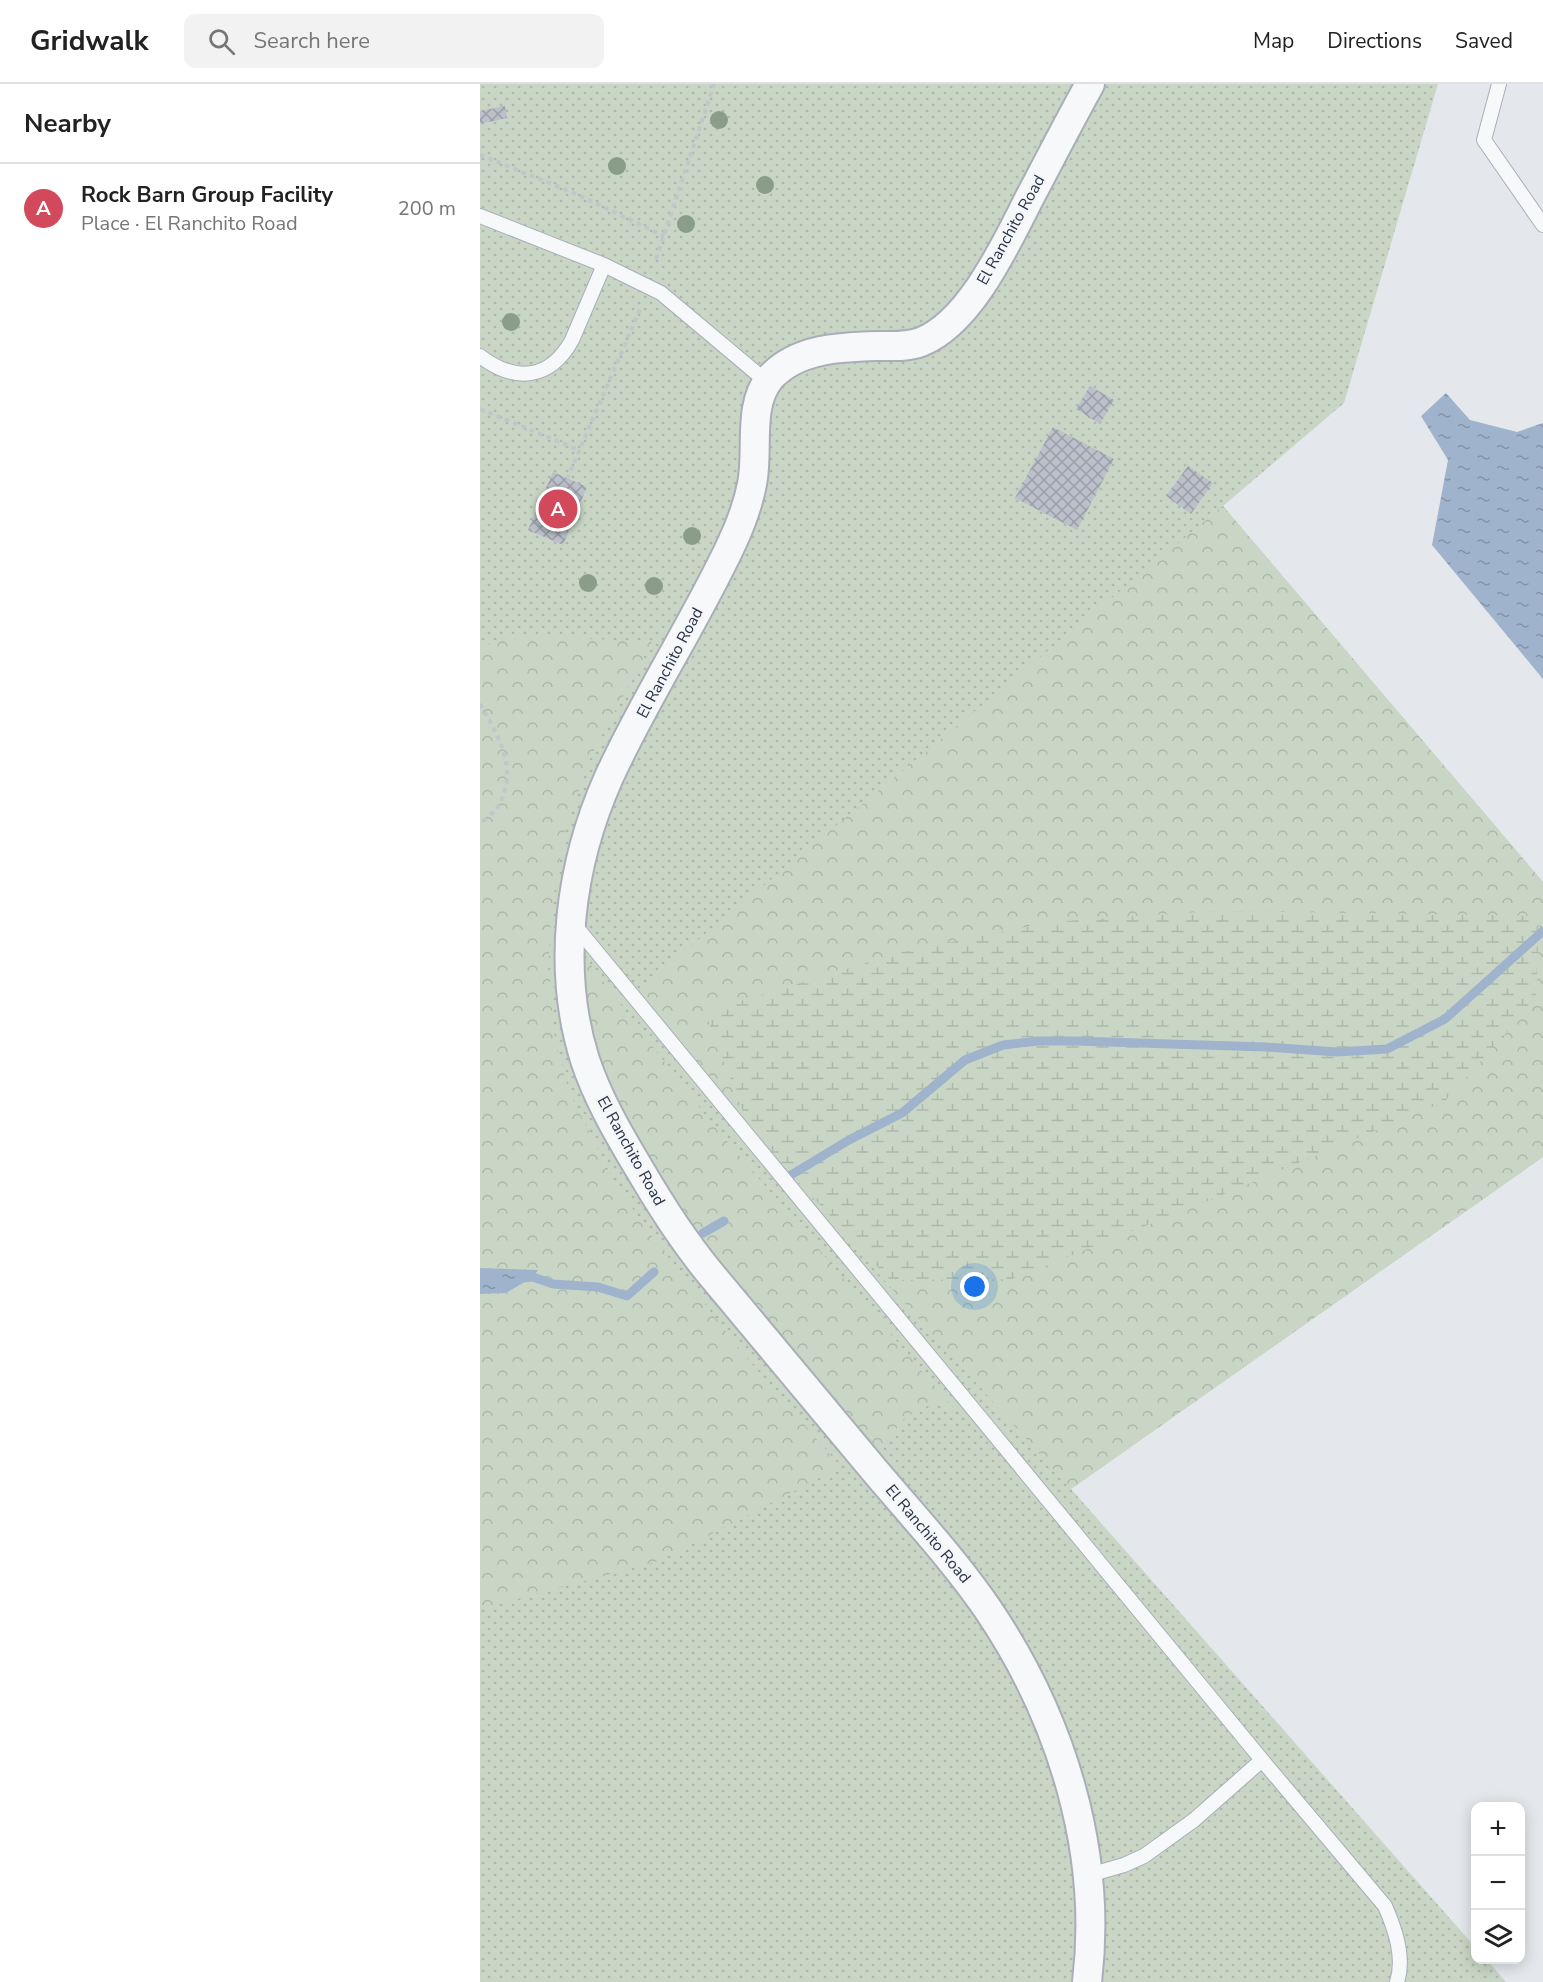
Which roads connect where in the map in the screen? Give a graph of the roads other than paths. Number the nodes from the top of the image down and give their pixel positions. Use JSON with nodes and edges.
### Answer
{"nodes":[{"id":1,"x":1090,"y":84,"type":"edge"},
{"id":2,"x":1499,"y":84,"type":"edge"},
{"id":3,"x":480,"y":216,"type":"edge"},
{"id":4,"x":1543,"y":225,"type":"edge"},
{"id":5,"x":604,"y":265,"type":"junction"},
{"id":6,"x":480,"y":356,"type":"edge"},
{"id":7,"x":767,"y":382,"type":"junction"},
{"id":8,"x":571,"y":920,"type":"junction"},
{"id":9,"x":1262,"y":1760,"type":"junction"},
{"id":10,"x":1089,"y":1875,"type":"junction"},
{"id":11,"x":1087,"y":1982,"type":"edge"},
{"id":12,"x":1396,"y":1982,"type":"edge"}],
"edges":[{"from":1,"to":7,"type":"street","name":"El Ranchito Road"},
{"from":2,"to":4,"type":"lane"},
{"from":3,"to":5,"type":"lane"},
{"from":5,"to":6,"type":"lane"},
{"from":5,"to":7,"type":"lane"},
{"from":7,"to":8,"type":"street","name":"El Ranchito Road"},
{"from":8,"to":9,"type":"lane"},
{"from":8,"to":10,"type":"street","name":"El Ranchito Road"},
{"from":9,"to":10,"type":"lane"},
{"from":9,"to":12,"type":"lane"},
{"from":10,"to":11,"type":"street","name":"El Ranchito Road"}]}
